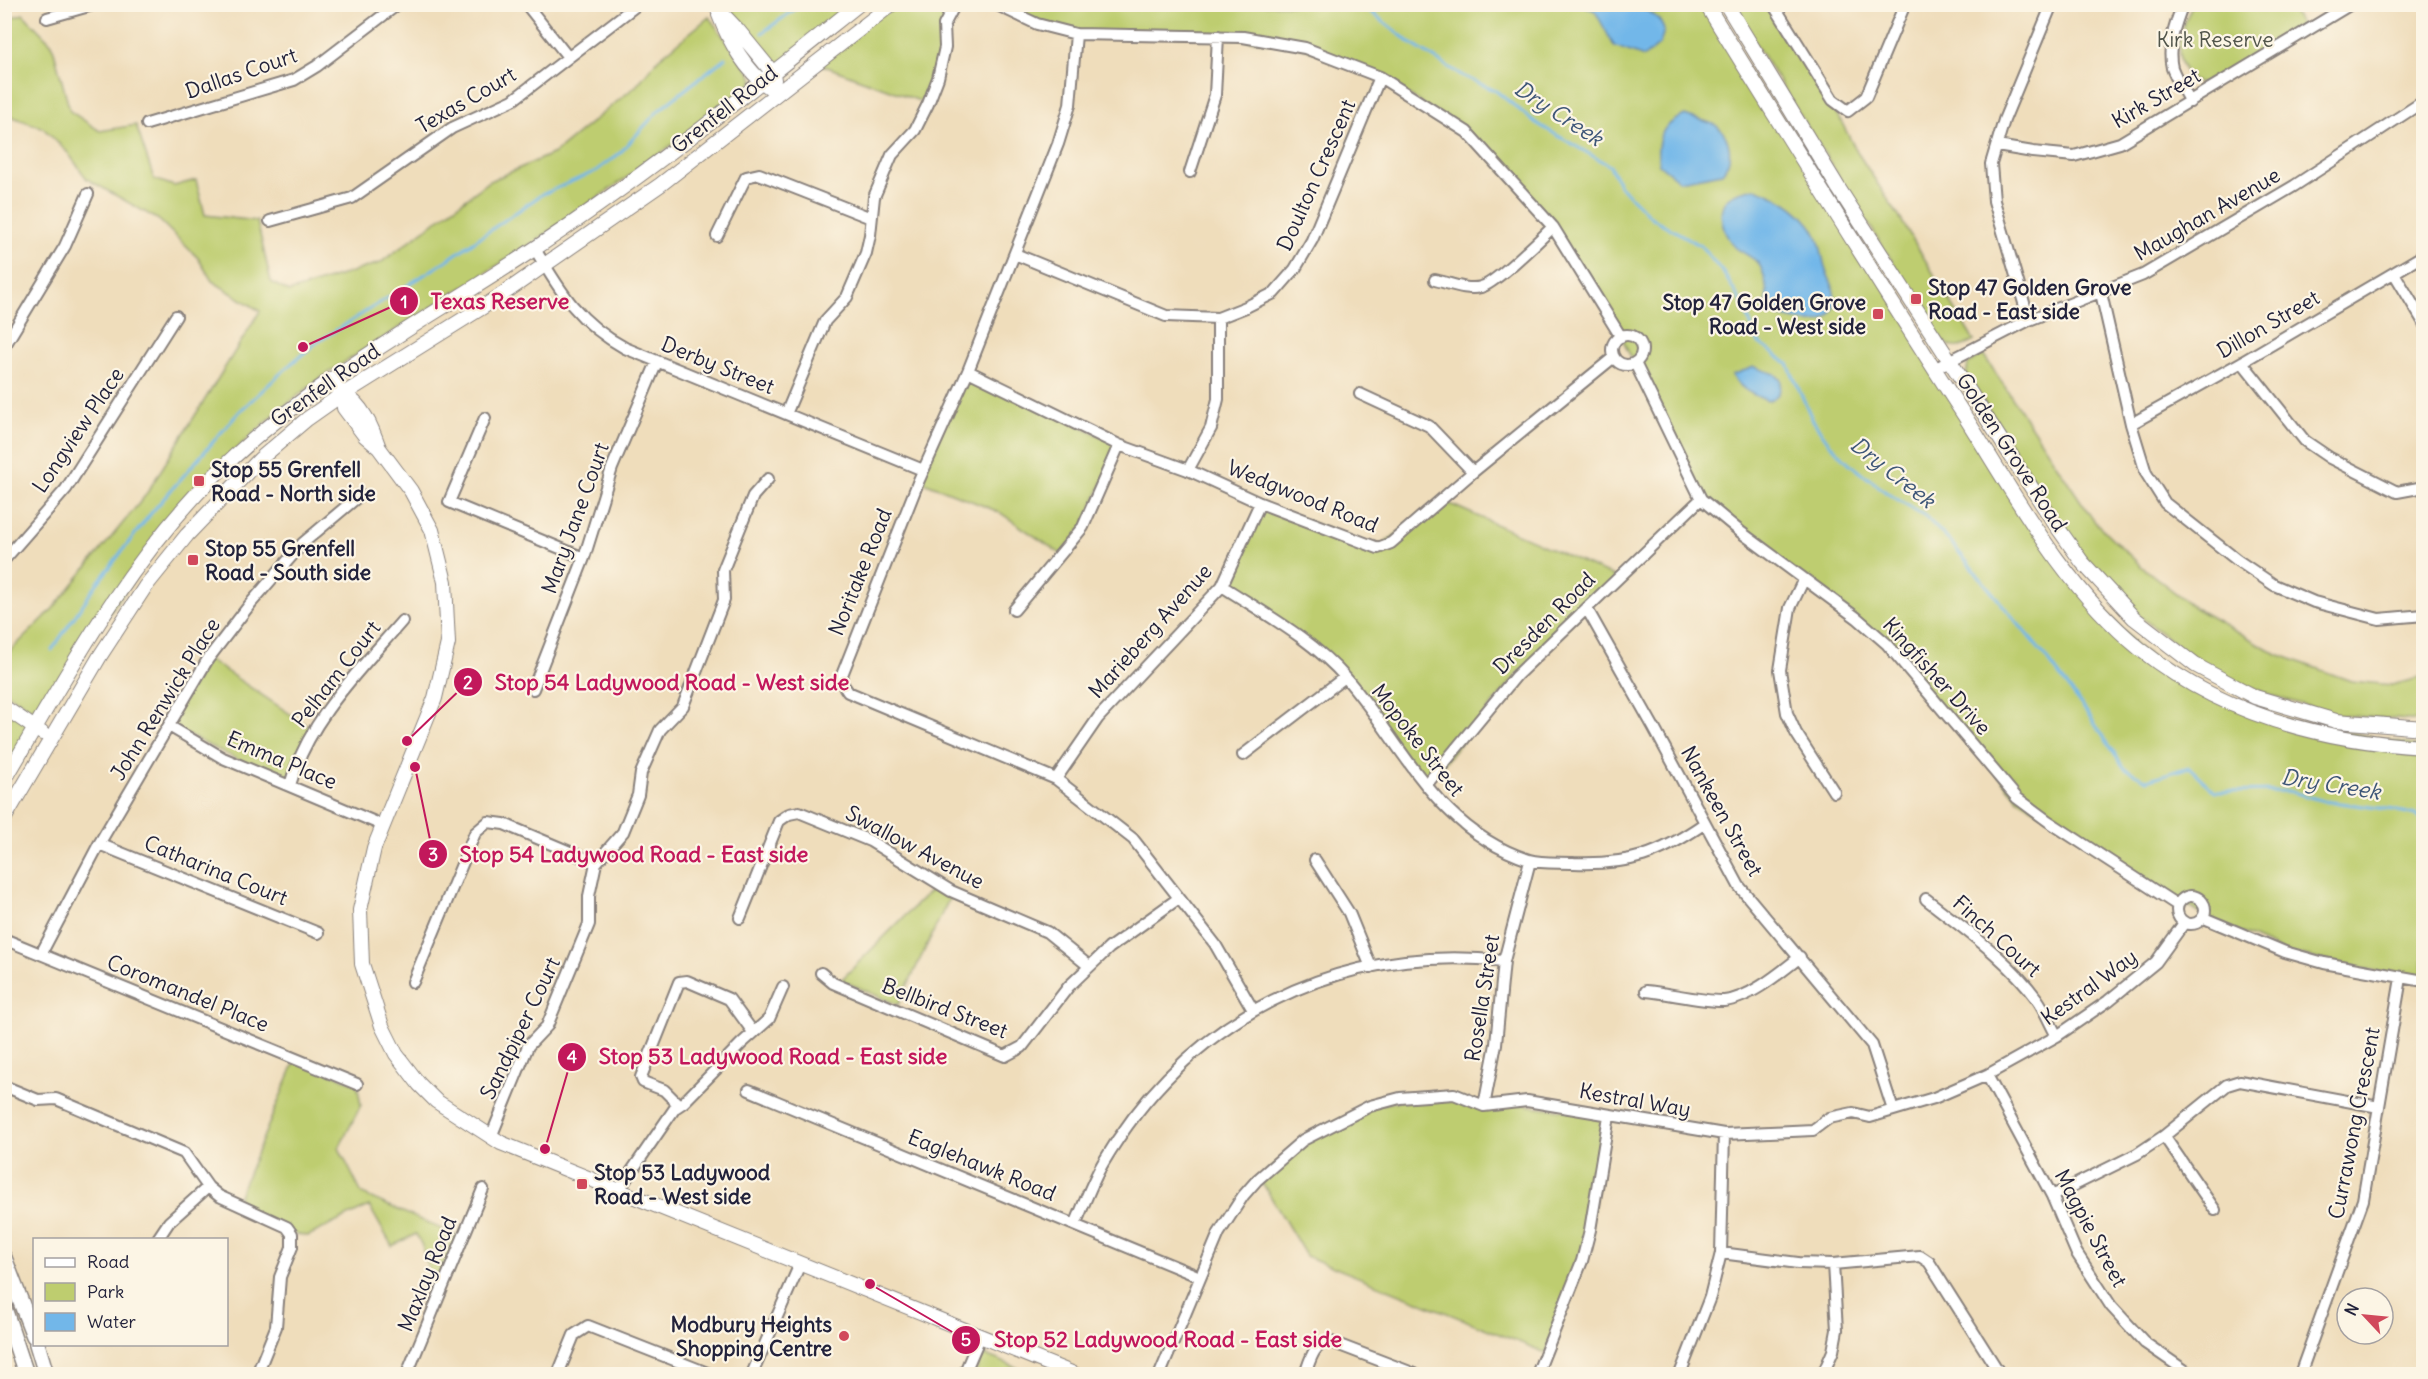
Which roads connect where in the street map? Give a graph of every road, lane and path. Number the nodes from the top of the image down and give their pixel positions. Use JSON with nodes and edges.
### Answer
{"nodes":[{"id":1,"x":96,"y":4,"type":"edge"},
{"id":2,"x":398,"y":4,"type":"edge"},
{"id":3,"x":526,"y":4,"type":"edge"},
{"id":4,"x":638,"y":4,"type":"edge"},
{"id":5,"x":860,"y":4,"type":"edge"},
{"id":6,"x":892,"y":4,"type":"edge"},
{"id":7,"x":958,"y":4,"type":"edge"},
{"id":8,"x":995,"y":4,"type":"edge"},
{"id":9,"x":1706,"y":4,"type":"edge"},
{"id":10,"x":1726,"y":4,"type":"edge"},
{"id":11,"x":1773,"y":4,"type":"edge"},
{"id":12,"x":1905,"y":4,"type":"edge"},
{"id":13,"x":2052,"y":4,"type":"edge"},
{"id":14,"x":2183,"y":4,"type":"edge"},
{"id":15,"x":2350,"y":4,"type":"edge"},
{"id":16,"x":716,"y":8,"type":"edge"},
{"id":17,"x":46,"y":18,"type":"dead end"},
{"id":18,"x":1076,"y":34,"type":"junction"},
{"id":19,"x":1218,"y":36,"type":"junction"},
{"id":20,"x":568,"y":57,"type":"junction"},
{"id":21,"x":1380,"y":77,"type":"junction"},
{"id":22,"x":767,"y":78,"type":"junction"},
{"id":23,"x":778,"y":93,"type":"junction"},
{"id":24,"x":2424,"y":101,"type":"edge"},
{"id":25,"x":2190,"y":102,"type":"junction"},
{"id":26,"x":147,"y":124,"type":"dead end"},
{"id":27,"x":1997,"y":146,"type":"junction"},
{"id":28,"x":1190,"y":172,"type":"dead end"},
{"id":29,"x":88,"y":194,"type":"dead end"},
{"id":30,"x":871,"y":218,"type":"junction"},
{"id":31,"x":270,"y":221,"type":"dead end"},
{"id":32,"x":1553,"y":227,"type":"junction"},
{"id":33,"x":717,"y":236,"type":"dead end"},
{"id":34,"x":534,"y":249,"type":"junction"},
{"id":35,"x":1015,"y":254,"type":"junction"},
{"id":36,"x":2424,"y":255,"type":"edge"},
{"id":37,"x":544,"y":266,"type":"junction"},
{"id":38,"x":2394,"y":273,"type":"junction"},
{"id":39,"x":1435,"y":280,"type":"dead end"},
{"id":40,"x":2101,"y":293,"type":"junction"},
{"id":41,"x":176,"y":315,"type":"dead end"},
{"id":42,"x":1218,"y":318,"type":"junction"},
{"id":43,"x":2029,"y":320,"type":"junction"},
{"id":44,"x":2424,"y":323,"type":"edge"},
{"id":45,"x":1621,"y":337,"type":"junction"},
{"id":46,"x":4,"y":347,"type":"edge"},
{"id":47,"x":1614,"y":357,"type":"junction"},
{"id":48,"x":1951,"y":359,"type":"junction"},
{"id":49,"x":657,"y":362,"type":"junction"},
{"id":50,"x":2242,"y":362,"type":"junction"},
{"id":51,"x":1635,"y":363,"type":"junction"},
{"id":52,"x":1934,"y":369,"type":"junction"},
{"id":53,"x":968,"y":371,"type":"junction"},
{"id":54,"x":331,"y":379,"type":"junction"},
{"id":55,"x":343,"y":394,"type":"junction"},
{"id":56,"x":1360,"y":394,"type":"dead end"},
{"id":57,"x":786,"y":414,"type":"junction"},
{"id":58,"x":485,"y":418,"type":"dead end"},
{"id":59,"x":2131,"y":424,"type":"junction"},
{"id":60,"x":1119,"y":445,"type":"junction"},
{"id":61,"x":923,"y":470,"type":"junction"},
{"id":62,"x":1188,"y":470,"type":"junction"},
{"id":63,"x":1473,"y":472,"type":"junction"},
{"id":64,"x":768,"y":479,"type":"dead end"},
{"id":65,"x":2424,"y":487,"type":"edge"},
{"id":66,"x":360,"y":495,"type":"dead end"},
{"id":67,"x":1701,"y":499,"type":"junction"},
{"id":68,"x":1260,"y":502,"type":"junction"},
{"id":69,"x":584,"y":558,"type":"junction"},
{"id":70,"x":4,"y":560,"type":"edge"},
{"id":71,"x":1804,"y":579,"type":"junction"},
{"id":72,"x":1222,"y":586,"type":"junction"},
{"id":73,"x":1587,"y":609,"type":"junction"},
{"id":74,"x":1014,"y":610,"type":"dead end"},
{"id":75,"x":2424,"y":615,"type":"edge"},
{"id":76,"x":402,"y":621,"type":"dead end"},
{"id":77,"x":1346,"y":677,"type":"junction"},
{"id":78,"x":533,"y":689,"type":"dead end"},
{"id":79,"x":4,"y":707,"type":"edge"},
{"id":80,"x":169,"y":726,"type":"junction"},
{"id":81,"x":2424,"y":728,"type":"edge"},
{"id":82,"x":35,"y":729,"type":"junction"},
{"id":83,"x":51,"y":739,"type":"junction"},
{"id":84,"x":2424,"y":747,"type":"edge"},
{"id":85,"x":1243,"y":755,"type":"dead end"},
{"id":86,"x":1056,"y":779,"type":"junction"},
{"id":87,"x":4,"y":782,"type":"edge"},
{"id":88,"x":290,"y":785,"type":"junction"},
{"id":89,"x":1426,"y":785,"type":"junction"},
{"id":90,"x":1834,"y":792,"type":"dead end"},
{"id":91,"x":4,"y":819,"type":"edge"},
{"id":92,"x":1705,"y":823,"type":"junction"},
{"id":93,"x":382,"y":825,"type":"junction"},
{"id":94,"x":99,"y":844,"type":"junction"},
{"id":95,"x":1315,"y":860,"type":"dead end"},
{"id":96,"x":1530,"y":861,"type":"junction"},
{"id":97,"x":596,"y":863,"type":"junction"},
{"id":98,"x":1179,"y":898,"type":"junction"},
{"id":99,"x":1926,"y":899,"type":"dead end"},
{"id":100,"x":2177,"y":905,"type":"junction"},
{"id":101,"x":740,"y":918,"type":"dead end"},
{"id":102,"x":2204,"y":918,"type":"junction"},
{"id":103,"x":2184,"y":922,"type":"junction"},
{"id":104,"x":318,"y":933,"type":"dead end"},
{"id":105,"x":4,"y":939,"type":"edge"},
{"id":106,"x":42,"y":954,"type":"junction"},
{"id":107,"x":1800,"y":957,"type":"junction"},
{"id":108,"x":1504,"y":961,"type":"junction"},
{"id":109,"x":1089,"y":966,"type":"junction"},
{"id":110,"x":1371,"y":967,"type":"junction"},
{"id":111,"x":821,"y":973,"type":"dead end"},
{"id":112,"x":2401,"y":978,"type":"junction"},
{"id":113,"x":2424,"y":981,"type":"edge"},
{"id":114,"x":413,"y":982,"type":"dead end"},
{"id":115,"x":783,"y":987,"type":"dead end"},
{"id":116,"x":1646,"y":991,"type":"dead end"},
{"id":117,"x":1253,"y":1010,"type":"junction"},
{"id":118,"x":753,"y":1032,"type":"junction"},
{"id":119,"x":2057,"y":1036,"type":"junction"},
{"id":120,"x":1987,"y":1075,"type":"junction"},
{"id":121,"x":357,"y":1084,"type":"dead end"},
{"id":122,"x":4,"y":1086,"type":"edge"},
{"id":123,"x":749,"y":1090,"type":"dead end"},
{"id":124,"x":679,"y":1105,"type":"junction"},
{"id":125,"x":1484,"y":1106,"type":"junction"},
{"id":126,"x":2379,"y":1107,"type":"junction"},
{"id":127,"x":1893,"y":1110,"type":"junction"},
{"id":128,"x":1609,"y":1116,"type":"junction"},
{"id":129,"x":1724,"y":1134,"type":"junction"},
{"id":130,"x":2164,"y":1136,"type":"junction"},
{"id":131,"x":491,"y":1137,"type":"junction"},
{"id":132,"x":208,"y":1187,"type":"junction"},
{"id":133,"x":483,"y":1189,"type":"dead end"},
{"id":134,"x":618,"y":1191,"type":"junction"},
{"id":135,"x":2052,"y":1196,"type":"junction"},
{"id":136,"x":2215,"y":1210,"type":"dead end"},
{"id":137,"x":1075,"y":1225,"type":"junction"},
{"id":138,"x":158,"y":1238,"type":"edge"},
{"id":139,"x":1721,"y":1253,"type":"junction"},
{"id":140,"x":4,"y":1258,"type":"edge"},
{"id":141,"x":800,"y":1264,"type":"junction"},
{"id":142,"x":1833,"y":1264,"type":"junction"},
{"id":143,"x":1200,"y":1277,"type":"junction"},
{"id":144,"x":4,"y":1308,"type":"edge"},
{"id":145,"x":33,"y":1333,"type":"edge"},
{"id":146,"x":980,"y":1337,"type":"junction"},
{"id":147,"x":38,"y":1346,"type":"edge"},
{"id":148,"x":26,"y":1374,"type":"edge"},
{"id":149,"x":46,"y":1374,"type":"edge"},
{"id":150,"x":257,"y":1374,"type":"edge"},
{"id":151,"x":407,"y":1374,"type":"edge"},
{"id":152,"x":558,"y":1374,"type":"edge"},
{"id":153,"x":710,"y":1374,"type":"edge"},
{"id":154,"x":752,"y":1374,"type":"edge"},
{"id":155,"x":964,"y":1374,"type":"edge"},
{"id":156,"x":1074,"y":1374,"type":"edge"},
{"id":157,"x":1160,"y":1374,"type":"edge"},
{"id":158,"x":1305,"y":1374,"type":"edge"},
{"id":159,"x":1415,"y":1374,"type":"edge"},
{"id":160,"x":1537,"y":1374,"type":"edge"},
{"id":161,"x":1680,"y":1374,"type":"edge"},
{"id":162,"x":1823,"y":1374,"type":"edge"},
{"id":163,"x":2000,"y":1374,"type":"edge"},
{"id":164,"x":2190,"y":1374,"type":"edge"},
{"id":165,"x":2300,"y":1374,"type":"edge"}],
"edges":[{"from":1,"to":17,"type":"street"},
{"from":2,"to":26,"type":"street","name":"Dallas Court"},
{"from":3,"to":20,"type":"street"},
{"from":4,"to":20,"type":"street","name":"Texas Court"},
{"from":5,"to":22,"type":"main road","name":"Grenfell Road"},
{"from":6,"to":23,"type":"main road","name":"Grenfell Road"},
{"from":7,"to":30,"type":"street"},
{"from":8,"to":18,"type":"street"},
{"from":9,"to":52,"type":"main road","name":"Golden Grove Road"},
{"from":10,"to":48,"type":"main road","name":"Golden Grove Road"},
{"from":11,"to":12,"type":"street"},
{"from":13,"to":27,"type":"street"},
{"from":14,"to":25,"type":"street"},
{"from":15,"to":25,"type":"street","name":"Kirk Street"},
{"from":16,"to":22,"type":"main road"},
{"from":18,"to":19,"type":"street"},
{"from":18,"to":35,"type":"street","name":"Noritake Road"},
{"from":19,"to":21,"type":"street"},
{"from":19,"to":28,"type":"street"},
{"from":20,"to":31,"type":"street","name":"Texas Court"},
{"from":21,"to":32,"type":"street"},
{"from":21,"to":42,"type":"street","name":"Doulton Crescent"},
{"from":22,"to":23,"type":"main road"},
{"from":22,"to":34,"type":"main road","name":"Grenfell Road"},
{"from":23,"to":37,"type":"main road","name":"Grenfell Road"},
{"from":24,"to":40,"type":"street","name":"Maughan Avenue"},
{"from":25,"to":27,"type":"street","name":"Kirk Street"},
{"from":27,"to":43,"type":"street"},
{"from":29,"to":46,"type":"street"},
{"from":30,"to":33,"type":"street"},
{"from":30,"to":57,"type":"street"},
{"from":32,"to":39,"type":"street"},
{"from":32,"to":45,"type":"street"},
{"from":34,"to":37,"type":"street","name":"Derby Street"},
{"from":34,"to":54,"type":"main road","name":"Grenfell Road"},
{"from":35,"to":42,"type":"street","name":"Doulton Crescent"},
{"from":35,"to":53,"type":"street","name":"Noritake Road"},
{"from":36,"to":38,"type":"street","name":"Dillon Street"},
{"from":37,"to":49,"type":"street","name":"Derby Street"},
{"from":37,"to":55,"type":"main road","name":"Grenfell Road"},
{"from":38,"to":44,"type":"street"},
{"from":38,"to":50,"type":"street","name":"Dillon Street"},
{"from":40,"to":43,"type":"street","name":"Maughan Avenue"},
{"from":40,"to":59,"type":"street"},
{"from":41,"to":70,"type":"street","name":"Longview Place"},
{"from":42,"to":62,"type":"street"},
{"from":43,"to":48,"type":"street","name":"Maughan Avenue"},
{"from":45,"to":47,"type":"street"},
{"from":45,"to":51,"type":"street"},
{"from":47,"to":51,"type":"street"},
{"from":47,"to":63,"type":"street","name":"Wedgwood Road"},
{"from":48,"to":52,"type":"street","name":"Maughan Avenue"},
{"from":48,"to":81,"type":"main road","name":"Golden Grove Road"},
{"from":49,"to":57,"type":"street","name":"Derby Street"},
{"from":49,"to":69,"type":"street","name":"Mary Jane Court"},
{"from":50,"to":59,"type":"street","name":"Dillon Street"},
{"from":50,"to":65,"type":"street"},
{"from":51,"to":67,"type":"street","name":"Kingfisher Drive"},
{"from":52,"to":84,"type":"main road","name":"Golden Grove Road"},
{"from":53,"to":60,"type":"street","name":"Wedgwood Road"},
{"from":53,"to":61,"type":"street","name":"Noritake Road"},
{"from":54,"to":55,"type":"main road"},
{"from":54,"to":82,"type":"main road","name":"Grenfell Road"},
{"from":55,"to":83,"type":"main road","name":"Grenfell Road"},
{"from":55,"to":93,"type":"main road"},
{"from":56,"to":63,"type":"street"},
{"from":57,"to":61,"type":"street","name":"Derby Street"},
{"from":58,"to":69,"type":"street"},
{"from":59,"to":75,"type":"street"},
{"from":60,"to":62,"type":"street","name":"Wedgwood Road"},
{"from":60,"to":74,"type":"street"},
{"from":61,"to":86,"type":"street","name":"Noritake Road"},
{"from":62,"to":68,"type":"street","name":"Wedgwood Road"},
{"from":63,"to":68,"type":"street","name":"Wedgwood Road"},
{"from":64,"to":97,"type":"street","name":"Sandpiper Court"},
{"from":66,"to":80,"type":"street","name":"John Renwick Place"},
{"from":67,"to":71,"type":"street","name":"Kingfisher Drive"},
{"from":67,"to":73,"type":"street","name":"Dresden Road"},
{"from":68,"to":72,"type":"street","name":"Marieberg Avenue"},
{"from":69,"to":78,"type":"street","name":"Mary Jane Court"},
{"from":71,"to":90,"type":"street"},
{"from":71,"to":100,"type":"street","name":"Kingfisher Drive"},
{"from":72,"to":77,"type":"street","name":"Mopoke Street"},
{"from":72,"to":86,"type":"street","name":"Marieberg Avenue"},
{"from":73,"to":89,"type":"street","name":"Dresden Road"},
{"from":73,"to":92,"type":"street","name":"Nankeen Street"},
{"from":76,"to":88,"type":"street","name":"Pelham Court"},
{"from":77,"to":85,"type":"street"},
{"from":77,"to":89,"type":"street","name":"Mopoke Street"},
{"from":79,"to":82,"type":"main road"},
{"from":80,"to":88,"type":"street","name":"Emma Place"},
{"from":80,"to":94,"type":"street","name":"John Renwick Place"},
{"from":82,"to":83,"type":"main road"},
{"from":82,"to":87,"type":"main road","name":"Grenfell Road"},
{"from":83,"to":91,"type":"main road","name":"Grenfell Road"},
{"from":86,"to":98,"type":"street","name":"Noritake Road"},
{"from":88,"to":93,"type":"street","name":"Emma Place"},
{"from":89,"to":96,"type":"street","name":"Mopoke Street"},
{"from":92,"to":96,"type":"street","name":"Mopoke Street"},
{"from":92,"to":107,"type":"street","name":"Nankeen Street"},
{"from":93,"to":131,"type":"main road"},
{"from":94,"to":104,"type":"street","name":"Catharina Court"},
{"from":94,"to":106,"type":"street","name":"John Renwick Place"},
{"from":95,"to":110,"type":"street"},
{"from":96,"to":108,"type":"street","name":"Rosella Street"},
{"from":97,"to":114,"type":"street"},
{"from":97,"to":131,"type":"street","name":"Sandpiper Court"},
{"from":98,"to":109,"type":"street","name":"Bellbird Street"},
{"from":98,"to":117,"type":"street","name":"Noritake Road"},
{"from":99,"to":119,"type":"street","name":"Finch Court"},
{"from":100,"to":102,"type":"street"},
{"from":100,"to":103,"type":"street"},
{"from":101,"to":109,"type":"street","name":"Swallow Avenue"},
{"from":102,"to":103,"type":"street"},
{"from":102,"to":112,"type":"street"},
{"from":103,"to":119,"type":"street","name":"Kestral Way"},
{"from":105,"to":106,"type":"street","name":"Coromandel Place"},
{"from":106,"to":121,"type":"street","name":"Coromandel Place"},
{"from":107,"to":116,"type":"street"},
{"from":107,"to":127,"type":"street","name":"Nankeen Street"},
{"from":108,"to":110,"type":"street"},
{"from":108,"to":125,"type":"street","name":"Rosella Street"},
{"from":109,"to":111,"type":"street","name":"Bellbird Street"},
{"from":110,"to":117,"type":"street"},
{"from":112,"to":113,"type":"street"},
{"from":112,"to":126,"type":"street","name":"Currawong Crescent"},
{"from":115,"to":118,"type":"street"},
{"from":117,"to":137,"type":"street"},
{"from":118,"to":124,"type":"street"},
{"from":118,"to":124,"type":"street"},
{"from":119,"to":120,"type":"street","name":"Kestral Way"},
{"from":120,"to":127,"type":"street","name":"Kestral Way"},
{"from":120,"to":135,"type":"street","name":"Magpie Street"},
{"from":122,"to":132,"type":"street"},
{"from":123,"to":137,"type":"street","name":"Eaglehawk Road"},
{"from":124,"to":134,"type":"street"},
{"from":125,"to":128,"type":"street","name":"Kestral Way"},
{"from":125,"to":143,"type":"street","name":"Kestral Way"},
{"from":126,"to":130,"type":"street"},
{"from":126,"to":165,"type":"street","name":"Currawong Crescent"},
{"from":127,"to":129,"type":"street","name":"Kestral Way"},
{"from":128,"to":129,"type":"street","name":"Kestral Way"},
{"from":128,"to":160,"type":"street"},
{"from":129,"to":139,"type":"street"},
{"from":130,"to":135,"type":"street"},
{"from":130,"to":136,"type":"street"},
{"from":131,"to":134,"type":"main road"},
{"from":132,"to":138,"type":"street"},
{"from":132,"to":150,"type":"street"},
{"from":133,"to":151,"type":"street","name":"Maxlay Road"},
{"from":134,"to":141,"type":"main road"},
{"from":135,"to":164,"type":"street","name":"Magpie Street"},
{"from":137,"to":143,"type":"street","name":"Eaglehawk Road"},
{"from":139,"to":142,"type":"street"},
{"from":139,"to":161,"type":"street"},
{"from":140,"to":145,"type":"main road"},
{"from":141,"to":146,"type":"main road"},
{"from":141,"to":154,"type":"street"},
{"from":142,"to":162,"type":"street"},
{"from":142,"to":163,"type":"street"},
{"from":143,"to":157,"type":"street","name":"Kestral Way"},
{"from":144,"to":148,"type":"main road"},
{"from":146,"to":155,"type":"street"},
{"from":146,"to":156,"type":"main road"},
{"from":147,"to":149,"type":"main road"},
{"from":152,"to":153,"type":"street"},
{"from":158,"to":159,"type":"street"}]}
